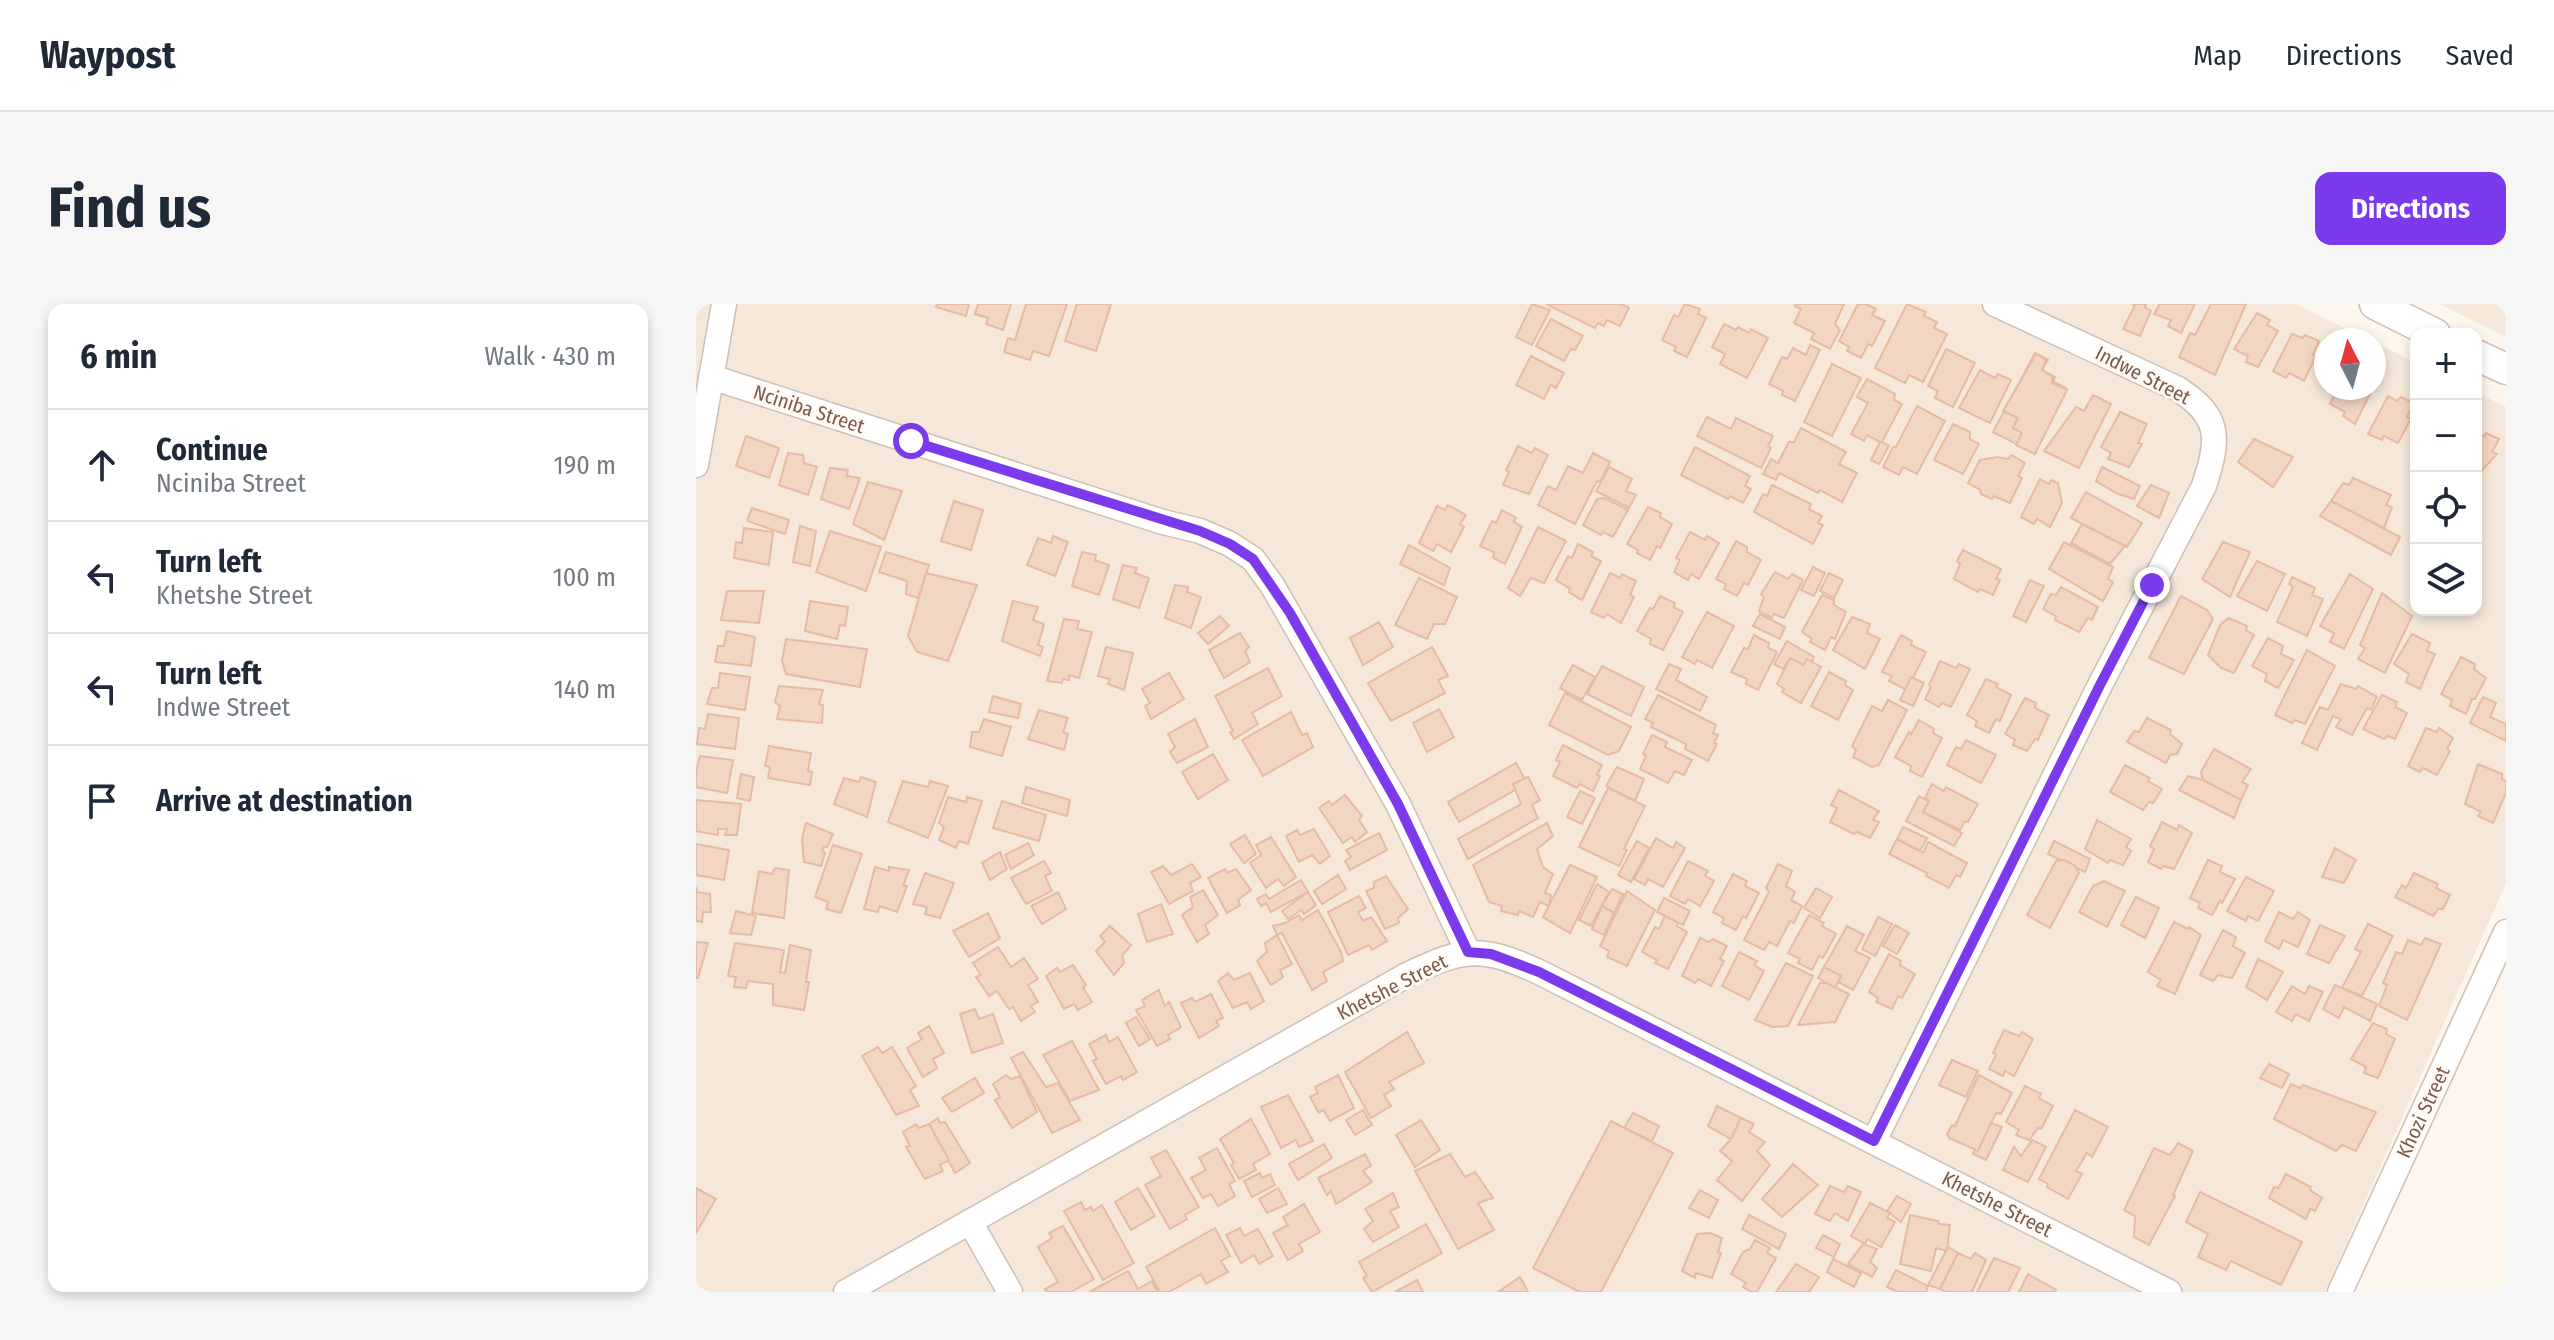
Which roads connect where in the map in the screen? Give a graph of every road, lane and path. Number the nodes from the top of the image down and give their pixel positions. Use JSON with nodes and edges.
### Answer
{"nodes":[{"id":1,"x":724,"y":304,"type":"edge"},
{"id":2,"x":1995,"y":304,"type":"edge"},
{"id":3,"x":2375,"y":304,"type":"edge"},
{"id":4,"x":2423,"y":328,"type":"edge"},
{"id":5,"x":2482,"y":358,"type":"edge"},
{"id":6,"x":2506,"y":369,"type":"edge"},
{"id":7,"x":711,"y":377,"type":"junction"},
{"id":8,"x":696,"y":465,"type":"edge"},
{"id":9,"x":2506,"y":932,"type":"edge"},
{"id":10,"x":1468,"y":952,"type":"junction"},
{"id":11,"x":1874,"y":1141,"type":"junction"},
{"id":12,"x":970,"y":1222,"type":"junction"},
{"id":13,"x":846,"y":1292,"type":"edge"},
{"id":14,"x":1010,"y":1292,"type":"edge"},
{"id":15,"x":2169,"y":1292,"type":"edge"},
{"id":16,"x":2340,"y":1292,"type":"edge"}],
"edges":[{"from":1,"to":7,"type":"street"},
{"from":2,"to":11,"type":"street","name":"Indwe Street"},
{"from":3,"to":4,"type":"street"},
{"from":5,"to":6,"type":"street"},
{"from":7,"to":8,"type":"street"},
{"from":7,"to":10,"type":"street","name":"Nciniba Street"},
{"from":9,"to":16,"type":"street","name":"Khozi Street"},
{"from":10,"to":11,"type":"street","name":"Khetshe Street"},
{"from":10,"to":12,"type":"street","name":"Khetshe Street"},
{"from":11,"to":15,"type":"street","name":"Khetshe Street"},
{"from":12,"to":13,"type":"street","name":"Khetshe Street"},
{"from":12,"to":14,"type":"street"}]}
